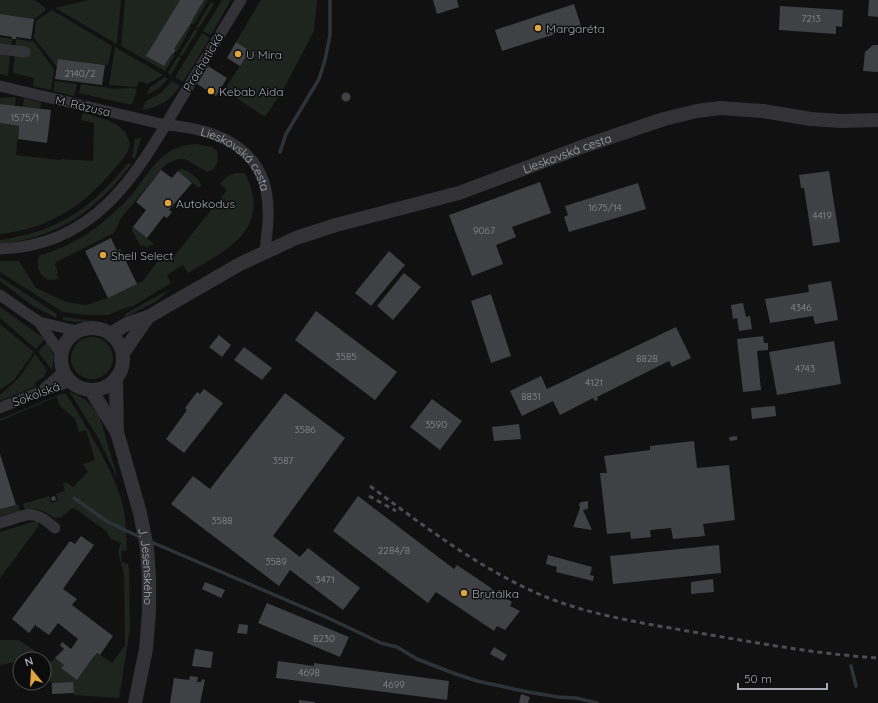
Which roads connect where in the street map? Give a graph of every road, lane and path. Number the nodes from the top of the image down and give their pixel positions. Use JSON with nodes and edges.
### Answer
{"nodes":[{"id":1,"x":241,"y":0,"type":"edge"},
{"id":2,"x":0,"y":49,"type":"edge"},
{"id":3,"x":25,"y":52,"type":"dead end"},
{"id":4,"x":0,"y":86,"type":"edge"},
{"id":5,"x":878,"y":120,"type":"edge"},
{"id":6,"x":166,"y":125,"type":"junction"},
{"id":7,"x":0,"y":249,"type":"edge"},
{"id":8,"x":265,"y":251,"type":"junction"},
{"id":9,"x":0,"y":295,"type":"edge"},
{"id":10,"x":148,"y":317,"type":"junction"},
{"id":11,"x":39,"y":322,"type":"junction"},
{"id":12,"x":77,"y":331,"type":"junction"},
{"id":13,"x":110,"y":334,"type":"junction"},
{"id":14,"x":123,"y":353,"type":"junction"},
{"id":15,"x":61,"y":354,"type":"junction"},
{"id":16,"x":68,"y":376,"type":"junction"},
{"id":17,"x":116,"y":378,"type":"junction"},
{"id":18,"x":91,"y":390,"type":"junction"},
{"id":19,"x":0,"y":408,"type":"edge"},
{"id":20,"x":117,"y":432,"type":"junction"},
{"id":21,"x":0,"y":523,"type":"edge"},
{"id":22,"x":55,"y":528,"type":"dead end"},
{"id":23,"x":135,"y":703,"type":"edge"}],
"edges":[{"from":1,"to":6,"type":"street","name":"Prachatická"},
{"from":2,"to":3,"type":"street"},
{"from":4,"to":6,"type":"street","name":"M. Rázusa"},
{"from":5,"to":8,"type":"street","name":"Lieskovská cesta"},
{"from":6,"to":7,"type":"street","name":"Prachatická"},
{"from":6,"to":8,"type":"street","name":"Lieskovská cesta"},
{"from":8,"to":10,"type":"street","name":"Lieskovská cesta"},
{"from":9,"to":11,"type":"street"},
{"from":10,"to":13,"type":"street","name":"Lieskovská cesta"},
{"from":10,"to":14,"type":"street","name":"Lieskovská cesta"},
{"from":11,"to":12,"type":"street"},
{"from":11,"to":15,"type":"street"},
{"from":12,"to":13,"type":"street"},
{"from":12,"to":15,"type":"street"},
{"from":13,"to":14,"type":"street"},
{"from":14,"to":17,"type":"street","name":"Lieskovská cesta"},
{"from":15,"to":16,"type":"street"},
{"from":16,"to":18,"type":"street"},
{"from":16,"to":19,"type":"street","name":"Sokolská"},
{"from":17,"to":18,"type":"street"},
{"from":17,"to":20,"type":"street","name":"J. Jesenského"},
{"from":18,"to":20,"type":"street","name":"J. Jesenského"},
{"from":20,"to":23,"type":"street","name":"J. Jesenského"},
{"from":21,"to":22,"type":"street"}]}
